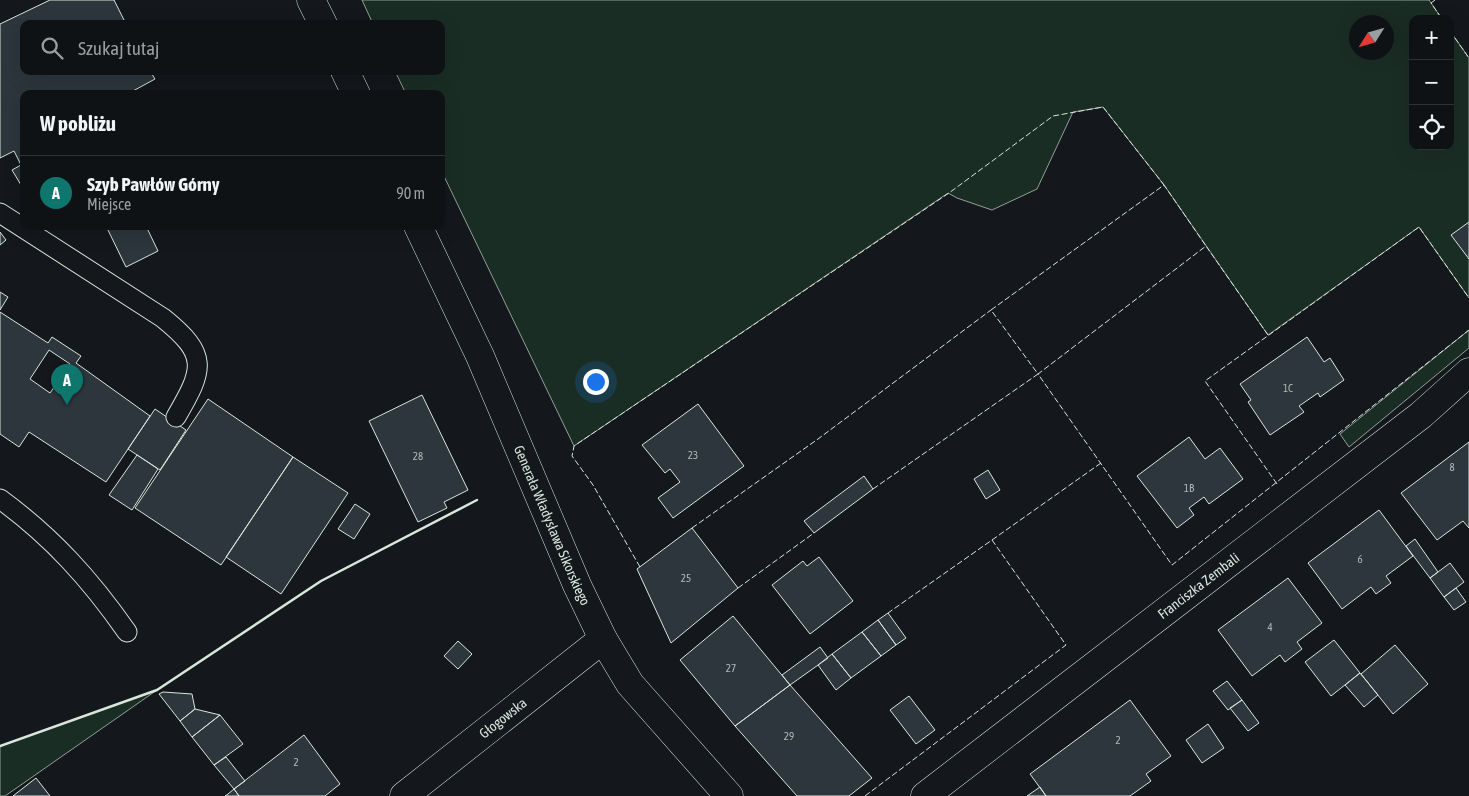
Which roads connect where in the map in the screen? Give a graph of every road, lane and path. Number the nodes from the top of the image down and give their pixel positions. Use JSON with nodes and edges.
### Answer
{"nodes":[{"id":1,"x":311,"y":0,"type":"edge"},
{"id":2,"x":321,"y":20,"type":"edge"},
{"id":3,"x":347,"y":75,"type":"edge"},
{"id":4,"x":354,"y":90,"type":"edge"},
{"id":5,"x":0,"y":213,"type":"edge"},
{"id":6,"x":20,"y":226,"type":"edge"},
{"id":7,"x":26,"y":230,"type":"edge"},
{"id":8,"x":420,"y":230,"type":"edge"},
{"id":9,"x":1469,"y":372,"type":"edge"},
{"id":10,"x":176,"y":417,"type":"dead end"},
{"id":11,"x":0,"y":499,"type":"edge"},
{"id":12,"x":127,"y":632,"type":"dead end"},
{"id":13,"x":602,"y":639,"type":"junction"},
{"id":14,"x":404,"y":796,"type":"edge"},
{"id":15,"x":729,"y":796,"type":"edge"},
{"id":16,"x":925,"y":796,"type":"edge"}],
"edges":[{"from":1,"to":2,"type":"street"},
{"from":3,"to":4,"type":"street"},
{"from":5,"to":6,"type":"lane"},
{"from":7,"to":10,"type":"lane"},
{"from":8,"to":13,"type":"street","name":"Generała Władysława Sikorskiego"},
{"from":9,"to":16,"type":"street","name":"Franciszka Zembali"},
{"from":11,"to":12,"type":"lane"},
{"from":13,"to":14,"type":"street","name":"Głogowska"},
{"from":13,"to":15,"type":"street","name":"Generała Władysława Sikorskiego"}]}
